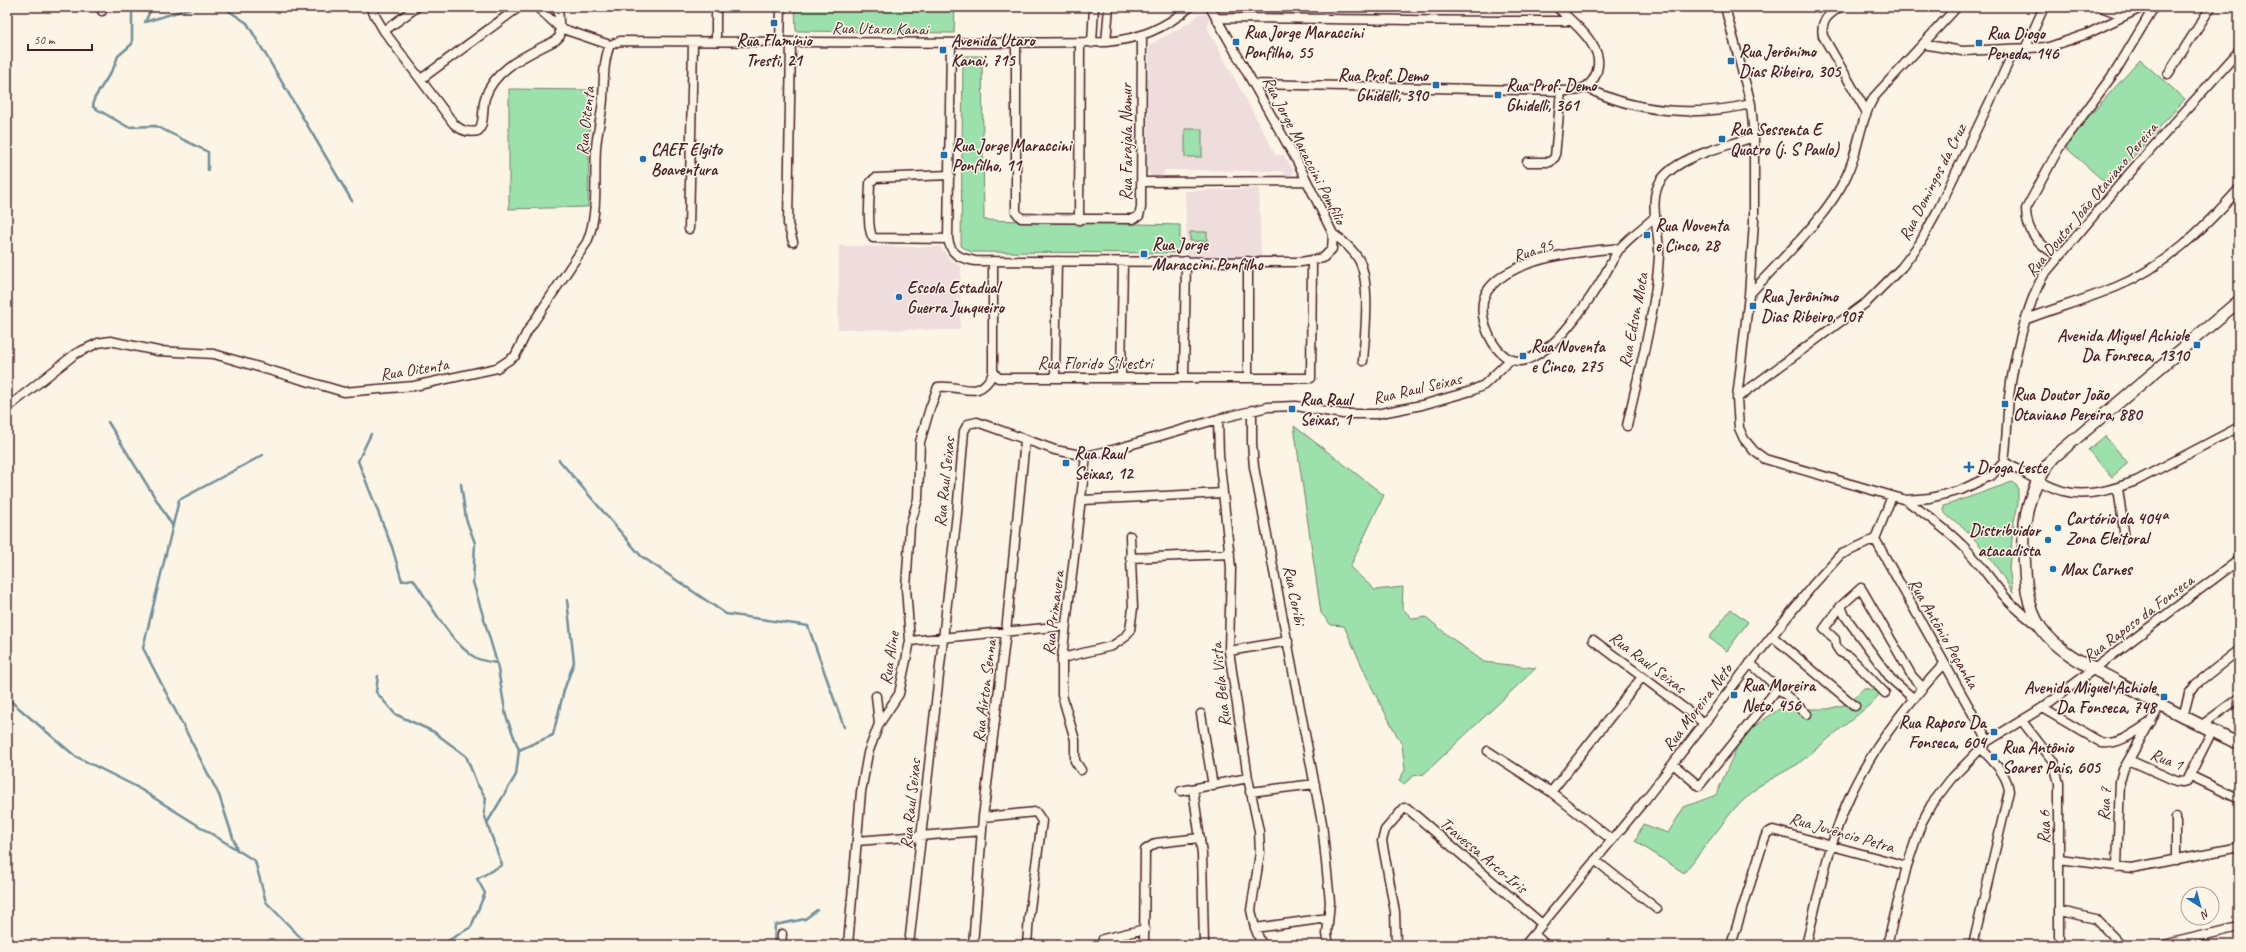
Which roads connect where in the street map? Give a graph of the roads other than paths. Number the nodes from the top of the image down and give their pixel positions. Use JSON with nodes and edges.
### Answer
{"nodes":[{"id":1,"x":370,"y":7,"type":"edge"},
{"id":2,"x":417,"y":7,"type":"edge"},
{"id":3,"x":519,"y":7,"type":"edge"},
{"id":4,"x":536,"y":7,"type":"edge"},
{"id":5,"x":558,"y":7,"type":"edge"},
{"id":6,"x":716,"y":7,"type":"edge"},
{"id":7,"x":781,"y":7,"type":"edge"},
{"id":8,"x":1094,"y":7,"type":"edge"},
{"id":9,"x":1110,"y":7,"type":"edge"},
{"id":10,"x":1190,"y":7,"type":"edge"},
{"id":11,"x":1210,"y":7,"type":"edge"},
{"id":12,"x":1557,"y":7,"type":"edge"},
{"id":13,"x":1725,"y":7,"type":"edge"},
{"id":14,"x":1840,"y":7,"type":"edge"},
{"id":15,"x":1957,"y":7,"type":"edge"},
{"id":16,"x":2044,"y":7,"type":"edge"},
{"id":17,"x":2101,"y":7,"type":"edge"},
{"id":18,"x":2143,"y":7,"type":"edge"},
{"id":19,"x":2154,"y":7,"type":"edge"},
{"id":20,"x":2211,"y":7,"type":"edge"},
{"id":21,"x":2124,"y":16,"type":"junction"},
{"id":22,"x":1217,"y":18,"type":"junction"},
{"id":23,"x":1571,"y":21,"type":"junction"},
{"id":24,"x":560,"y":28,"type":"junction"},
{"id":25,"x":384,"y":31,"type":"junction"},
{"id":26,"x":1142,"y":36,"type":"junction"},
{"id":27,"x":716,"y":41,"type":"junction"},
{"id":28,"x":780,"y":42,"type":"junction"},
{"id":29,"x":791,"y":42,"type":"junction"},
{"id":30,"x":1106,"y":42,"type":"junction"},
{"id":31,"x":693,"y":43,"type":"junction"},
{"id":32,"x":951,"y":43,"type":"junction"},
{"id":33,"x":1016,"y":43,"type":"junction"},
{"id":34,"x":1080,"y":43,"type":"junction"},
{"id":35,"x":1092,"y":43,"type":"junction"},
{"id":36,"x":1923,"y":44,"type":"junction"},
{"id":37,"x":610,"y":45,"type":"junction"},
{"id":38,"x":2015,"y":49,"type":"junction"},
{"id":39,"x":2025,"y":49,"type":"junction"},
{"id":40,"x":2239,"y":51,"type":"edge"},
{"id":41,"x":2168,"y":74,"type":"dead end"},
{"id":42,"x":421,"y":79,"type":"junction"},
{"id":43,"x":1254,"y":84,"type":"junction"},
{"id":44,"x":1584,"y":88,"type":"junction"},
{"id":45,"x":1561,"y":92,"type":"junction"},
{"id":46,"x":1751,"y":104,"type":"junction"},
{"id":47,"x":1866,"y":111,"type":"junction"},
{"id":48,"x":1754,"y":137,"type":"junction"},
{"id":49,"x":1527,"y":162,"type":"dead end"},
{"id":50,"x":950,"y":176,"type":"junction"},
{"id":51,"x":1306,"y":181,"type":"junction"},
{"id":52,"x":1142,"y":182,"type":"junction"},
{"id":53,"x":2239,"y":189,"type":"edge"},
{"id":54,"x":1655,"y":217,"type":"junction"},
{"id":55,"x":1079,"y":220,"type":"junction"},
{"id":56,"x":689,"y":229,"type":"dead end"},
{"id":57,"x":1333,"y":234,"type":"junction"},
{"id":58,"x":948,"y":239,"type":"junction"},
{"id":59,"x":794,"y":242,"type":"dead end"},
{"id":60,"x":1621,"y":248,"type":"junction"},
{"id":61,"x":2059,"y":257,"type":"junction"},
{"id":62,"x":993,"y":261,"type":"junction"},
{"id":63,"x":1057,"y":261,"type":"junction"},
{"id":64,"x":1186,"y":261,"type":"junction"},
{"id":65,"x":1248,"y":261,"type":"junction"},
{"id":66,"x":1312,"y":261,"type":"junction"},
{"id":67,"x":1123,"y":262,"type":"junction"},
{"id":68,"x":1749,"y":295,"type":"junction"},
{"id":69,"x":2239,"y":301,"type":"edge"},
{"id":70,"x":2027,"y":319,"type":"junction"},
{"id":71,"x":1511,"y":359,"type":"junction"},
{"id":72,"x":1363,"y":361,"type":"dead end"},
{"id":73,"x":993,"y":374,"type":"junction"},
{"id":74,"x":1121,"y":377,"type":"junction"},
{"id":75,"x":1055,"y":378,"type":"junction"},
{"id":76,"x":1184,"y":378,"type":"junction"},
{"id":77,"x":1248,"y":378,"type":"junction"},
{"id":78,"x":1737,"y":398,"type":"junction"},
{"id":79,"x":7,"y":408,"type":"edge"},
{"id":80,"x":1252,"y":410,"type":"junction"},
{"id":81,"x":1218,"y":418,"type":"junction"},
{"id":82,"x":1627,"y":426,"type":"dead end"},
{"id":83,"x":2239,"y":427,"type":"edge"},
{"id":84,"x":1025,"y":440,"type":"junction"},
{"id":85,"x":1086,"y":456,"type":"junction"},
{"id":86,"x":2004,"y":462,"type":"junction"},
{"id":87,"x":2038,"y":479,"type":"junction"},
{"id":88,"x":2118,"y":488,"type":"junction"},
{"id":89,"x":1223,"y":493,"type":"junction"},
{"id":90,"x":1892,"y":496,"type":"junction"},
{"id":91,"x":1082,"y":500,"type":"junction"},
{"id":92,"x":1906,"y":500,"type":"junction"},
{"id":93,"x":1130,"y":536,"type":"dead end"},
{"id":94,"x":2125,"y":539,"type":"dead end"},
{"id":95,"x":1875,"y":540,"type":"junction"},
{"id":96,"x":1230,"y":554,"type":"junction"},
{"id":97,"x":1130,"y":558,"type":"junction"},
{"id":98,"x":2239,"y":560,"type":"edge"},
{"id":99,"x":1840,"y":606,"type":"junction"},
{"id":100,"x":1065,"y":626,"type":"junction"},
{"id":101,"x":2041,"y":628,"type":"junction"},
{"id":102,"x":1006,"y":632,"type":"junction"},
{"id":103,"x":1772,"y":636,"type":"junction"},
{"id":104,"x":943,"y":637,"type":"junction"},
{"id":105,"x":910,"y":640,"type":"junction"},
{"id":106,"x":1592,"y":640,"type":"dead end"},
{"id":107,"x":1288,"y":641,"type":"junction"},
{"id":108,"x":2239,"y":650,"type":"edge"},
{"id":109,"x":1229,"y":651,"type":"junction"},
{"id":110,"x":1062,"y":658,"type":"junction"},
{"id":111,"x":1750,"y":663,"type":"junction"},
{"id":112,"x":1944,"y":664,"type":"junction"},
{"id":113,"x":2095,"y":670,"type":"junction"},
{"id":114,"x":1642,"y":677,"type":"junction"},
{"id":115,"x":1778,"y":688,"type":"junction"},
{"id":116,"x":1923,"y":688,"type":"junction"},
{"id":117,"x":1885,"y":693,"type":"dead end"},
{"id":118,"x":876,"y":696,"type":"dead end"},
{"id":119,"x":2239,"y":698,"type":"edge"},
{"id":120,"x":1914,"y":700,"type":"junction"},
{"id":121,"x":2160,"y":705,"type":"junction"},
{"id":122,"x":1855,"y":706,"type":"dead end"},
{"id":123,"x":2042,"y":708,"type":"junction"},
{"id":124,"x":1201,"y":714,"type":"dead end"},
{"id":125,"x":1807,"y":714,"type":"dead end"},
{"id":126,"x":2183,"y":717,"type":"junction"},
{"id":127,"x":2022,"y":721,"type":"junction"},
{"id":128,"x":2151,"y":722,"type":"junction"},
{"id":129,"x":1704,"y":723,"type":"junction"},
{"id":130,"x":879,"y":724,"type":"junction"},
{"id":131,"x":2202,"y":725,"type":"junction"},
{"id":132,"x":2212,"y":731,"type":"junction"},
{"id":133,"x":1988,"y":741,"type":"junction"},
{"id":134,"x":2239,"y":744,"type":"edge"},
{"id":135,"x":1981,"y":748,"type":"junction"},
{"id":136,"x":1488,"y":751,"type":"dead end"},
{"id":137,"x":2129,"y":760,"type":"junction"},
{"id":138,"x":1673,"y":764,"type":"junction"},
{"id":139,"x":1081,"y":770,"type":"dead end"},
{"id":140,"x":2191,"y":776,"type":"junction"},
{"id":141,"x":1248,"y":778,"type":"junction"},
{"id":142,"x":1315,"y":784,"type":"junction"},
{"id":143,"x":1213,"y":786,"type":"junction"},
{"id":144,"x":1193,"y":789,"type":"junction"},
{"id":145,"x":1181,"y":790,"type":"dead end"},
{"id":146,"x":1250,"y":792,"type":"junction"},
{"id":147,"x":1551,"y":792,"type":"junction"},
{"id":148,"x":2239,"y":799,"type":"edge"},
{"id":149,"x":983,"y":816,"type":"junction"},
{"id":150,"x":2176,"y":818,"type":"dead end"},
{"id":151,"x":982,"y":831,"type":"junction"},
{"id":152,"x":922,"y":836,"type":"junction"},
{"id":153,"x":1200,"y":838,"type":"junction"},
{"id":154,"x":1612,"y":840,"type":"junction"},
{"id":155,"x":857,"y":841,"type":"junction"},
{"id":156,"x":1832,"y":844,"type":"junction"},
{"id":157,"x":2239,"y":847,"type":"edge"},
{"id":158,"x":2059,"y":859,"type":"junction"},
{"id":159,"x":1595,"y":860,"type":"junction"},
{"id":160,"x":2176,"y":860,"type":"junction"},
{"id":161,"x":1907,"y":866,"type":"junction"},
{"id":162,"x":2117,"y":867,"type":"junction"},
{"id":163,"x":1657,"y":909,"type":"dead end"},
{"id":164,"x":2060,"y":911,"type":"junction"},
{"id":165,"x":1328,"y":918,"type":"junction"},
{"id":166,"x":1542,"y":924,"type":"junction"},
{"id":167,"x":2239,"y":927,"type":"edge"},
{"id":168,"x":1255,"y":928,"type":"junction"},
{"id":169,"x":1145,"y":929,"type":"junction"},
{"id":170,"x":782,"y":934,"type":"dead end"},
{"id":171,"x":1534,"y":934,"type":"junction"},
{"id":172,"x":1103,"y":939,"type":"dead end"},
{"id":173,"x":781,"y":945,"type":"edge"},
{"id":174,"x":848,"y":945,"type":"edge"},
{"id":175,"x":909,"y":945,"type":"edge"},
{"id":176,"x":974,"y":945,"type":"edge"},
{"id":177,"x":1027,"y":945,"type":"edge"},
{"id":178,"x":1144,"y":945,"type":"edge"},
{"id":179,"x":1204,"y":945,"type":"edge"},
{"id":180,"x":1262,"y":945,"type":"edge"},
{"id":181,"x":1329,"y":945,"type":"edge"},
{"id":182,"x":1396,"y":945,"type":"edge"},
{"id":183,"x":1525,"y":945,"type":"edge"},
{"id":184,"x":1546,"y":945,"type":"edge"},
{"id":185,"x":1731,"y":945,"type":"edge"},
{"id":186,"x":1806,"y":945,"type":"edge"},
{"id":187,"x":1887,"y":945,"type":"edge"},
{"id":188,"x":1974,"y":945,"type":"edge"},
{"id":189,"x":2059,"y":945,"type":"edge"},
{"id":190,"x":2121,"y":945,"type":"edge"},
{"id":191,"x":2164,"y":945,"type":"edge"}],
"edges":[{"from":1,"to":25,"type":"street"},
{"from":2,"to":25,"type":"street"},
{"from":3,"to":42,"type":"street"},
{"from":4,"to":24,"type":"street"},
{"from":5,"to":24,"type":"street"},
{"from":6,"to":27,"type":"street"},
{"from":7,"to":28,"type":"street"},
{"from":8,"to":35,"type":"street"},
{"from":9,"to":30,"type":"street"},
{"from":10,"to":26,"type":"street","name":"Rua Utaro Kanai"},
{"from":11,"to":22,"type":"street","name":"Rua Jorge Maraccini Pomfilio"},
{"from":12,"to":23,"type":"street"},
{"from":13,"to":46,"type":"street"},
{"from":14,"to":47,"type":"street"},
{"from":15,"to":36,"type":"street"},
{"from":16,"to":39,"type":"street"},
{"from":17,"to":21,"type":"street"},
{"from":18,"to":21,"type":"street"},
{"from":19,"to":61,"type":"street"},
{"from":20,"to":41,"type":"street"},
{"from":21,"to":39,"type":"street"},
{"from":22,"to":23,"type":"street"},
{"from":22,"to":43,"type":"street","name":"Rua Jorge Maraccini Pomfilio"},
{"from":23,"to":44,"type":"street"},
{"from":24,"to":37,"type":"street"},
{"from":24,"to":42,"type":"street"},
{"from":25,"to":42,"type":"street"},
{"from":26,"to":30,"type":"street","name":"Rua Utaro Kanai"},
{"from":26,"to":52,"type":"street","name":"Rua Farajala Namur"},
{"from":27,"to":28,"type":"street","name":"Rua Utaro Kanai"},
{"from":27,"to":31,"type":"street","name":"Rua Utaro Kanai"},
{"from":28,"to":29,"type":"street","name":"Rua Utaro Kanai"},
{"from":29,"to":32,"type":"street","name":"Rua Utaro Kanai"},
{"from":29,"to":59,"type":"street"},
{"from":30,"to":35,"type":"street","name":"Rua Utaro Kanai"},
{"from":31,"to":37,"type":"street","name":"Rua Utaro Kanai"},
{"from":31,"to":56,"type":"street"},
{"from":32,"to":33,"type":"street","name":"Rua Utaro Kanai"},
{"from":32,"to":50,"type":"street"},
{"from":33,"to":34,"type":"street","name":"Rua Utaro Kanai"},
{"from":33,"to":55,"type":"street","name":"Rua Farajala Namur"},
{"from":34,"to":35,"type":"street","name":"Rua Utaro Kanai"},
{"from":34,"to":55,"type":"street"},
{"from":36,"to":38,"type":"street"},
{"from":36,"to":47,"type":"street"},
{"from":37,"to":79,"type":"street","name":"Rua Oitenta"},
{"from":38,"to":39,"type":"street"},
{"from":38,"to":78,"type":"street","name":"Rua Domingos da Cruz"},
{"from":40,"to":61,"type":"street","name":"Rua Doutor João Otaviano Pereira"},
{"from":43,"to":45,"type":"street"},
{"from":43,"to":51,"type":"street","name":"Rua Jorge Maraccini Pomfilio"},
{"from":44,"to":45,"type":"street"},
{"from":44,"to":46,"type":"street"},
{"from":45,"to":49,"type":"street"},
{"from":46,"to":48,"type":"street"},
{"from":47,"to":68,"type":"street"},
{"from":48,"to":54,"type":"street","name":"Rua Edson Mota"},
{"from":48,"to":68,"type":"street"},
{"from":50,"to":58,"type":"street"},
{"from":50,"to":58,"type":"street"},
{"from":51,"to":52,"type":"street"},
{"from":51,"to":57,"type":"street","name":"Rua Jorge Maraccini Pomfilio"},
{"from":52,"to":55,"type":"street","name":"Rua Farajala Namur"},
{"from":53,"to":70,"type":"street"},
{"from":54,"to":60,"type":"street"},
{"from":54,"to":82,"type":"street","name":"Rua Edson Mota"},
{"from":57,"to":66,"type":"street","name":"Rua Jorge Maraccini Pomfilio"},
{"from":57,"to":72,"type":"street"},
{"from":58,"to":62,"type":"street","name":"Rua Jorge Maraccini Pomfilio"},
{"from":60,"to":71,"type":"street"},
{"from":60,"to":71,"type":"street","name":"Rua 95"},
{"from":61,"to":70,"type":"street","name":"Rua Doutor João Otaviano Pereira"},
{"from":62,"to":63,"type":"street","name":"Rua Jorge Maraccini Pomfilio"},
{"from":62,"to":73,"type":"street"},
{"from":63,"to":67,"type":"street","name":"Rua Jorge Maraccini Pomfilio"},
{"from":63,"to":75,"type":"street"},
{"from":64,"to":65,"type":"street","name":"Rua Jorge Maraccini Pomfilio"},
{"from":64,"to":67,"type":"street","name":"Rua Jorge Maraccini Pomfilio"},
{"from":64,"to":76,"type":"street"},
{"from":65,"to":66,"type":"street","name":"Rua Jorge Maraccini Pomfilio"},
{"from":65,"to":77,"type":"street"},
{"from":66,"to":77,"type":"street","name":"Rua Florido Silvestri"},
{"from":67,"to":74,"type":"street"},
{"from":68,"to":78,"type":"street"},
{"from":69,"to":87,"type":"street"},
{"from":70,"to":86,"type":"street","name":"Rua Doutor João Otaviano Pereira"},
{"from":71,"to":80,"type":"street","name":"Rua Raul Seixas"},
{"from":73,"to":75,"type":"street","name":"Rua Florido Silvestri"},
{"from":73,"to":105,"type":"street","name":"Rua Aline"},
{"from":74,"to":75,"type":"street","name":"Rua Florido Silvestri"},
{"from":74,"to":76,"type":"street","name":"Rua Florido Silvestri"},
{"from":76,"to":77,"type":"street","name":"Rua Florido Silvestri"},
{"from":78,"to":90,"type":"street"},
{"from":80,"to":81,"type":"street","name":"Rua Raul Seixas"},
{"from":80,"to":107,"type":"street","name":"Rua Coribi"},
{"from":81,"to":85,"type":"street","name":"Rua Raul Seixas"},
{"from":81,"to":89,"type":"street","name":"Rua Bela Vista"},
{"from":83,"to":88,"type":"street"},
{"from":84,"to":85,"type":"street","name":"Rua Raul Seixas"},
{"from":84,"to":102,"type":"street","name":"Rua Aírton Senna"},
{"from":84,"to":104,"type":"street","name":"Rua Raul Seixas"},
{"from":85,"to":91,"type":"street","name":"Rua Primavera"},
{"from":86,"to":87,"type":"street"},
{"from":86,"to":92,"type":"street"},
{"from":87,"to":88,"type":"street"},
{"from":87,"to":101,"type":"street"},
{"from":88,"to":94,"type":"street"},
{"from":89,"to":91,"type":"street"},
{"from":89,"to":96,"type":"street","name":"Rua Bela Vista"},
{"from":90,"to":92,"type":"street"},
{"from":90,"to":95,"type":"street"},
{"from":91,"to":100,"type":"street","name":"Rua Primavera"},
{"from":92,"to":101,"type":"street"},
{"from":93,"to":97,"type":"street"},
{"from":95,"to":103,"type":"street","name":"Rua Moreira Neto"},
{"from":95,"to":112,"type":"street","name":"Rua Antônio Peçanha"},
{"from":96,"to":97,"type":"street"},
{"from":96,"to":109,"type":"street","name":"Rua Bela Vista"},
{"from":97,"to":110,"type":"street"},
{"from":98,"to":113,"type":"street","name":"Rua Raposo da Fonseca"},
{"from":99,"to":116,"type":"street"},
{"from":99,"to":117,"type":"street"},
{"from":99,"to":120,"type":"street"},
{"from":100,"to":102,"type":"street"},
{"from":100,"to":110,"type":"street","name":"Rua Primavera"},
{"from":101,"to":113,"type":"street"},
{"from":102,"to":104,"type":"street"},
{"from":102,"to":149,"type":"street","name":"Rua Aírton Senna"},
{"from":103,"to":111,"type":"street","name":"Rua Moreira Neto"},
{"from":103,"to":122,"type":"street"},
{"from":104,"to":105,"type":"street"},
{"from":104,"to":152,"type":"street","name":"Rua Raul Seixas"},
{"from":105,"to":130,"type":"street","name":"Rua Aline"},
{"from":106,"to":114,"type":"street","name":"Rua Raul Seixas"},
{"from":107,"to":109,"type":"street"},
{"from":107,"to":142,"type":"street","name":"Rua Coribi"},
{"from":108,"to":126,"type":"street"},
{"from":109,"to":141,"type":"street","name":"Rua Bela Vista"},
{"from":110,"to":139,"type":"street","name":"Rua Primavera"},
{"from":111,"to":115,"type":"street"},
{"from":111,"to":129,"type":"street","name":"Rua Moreira Neto"},
{"from":112,"to":116,"type":"street"},
{"from":112,"to":133,"type":"street","name":"Rua Antônio Peçanha"},
{"from":113,"to":121,"type":"street"},
{"from":113,"to":123,"type":"street","name":"Rua Raposo da Fonseca"},
{"from":114,"to":129,"type":"street","name":"Rua Raul Seixas"},
{"from":114,"to":147,"type":"street"},
{"from":115,"to":125,"type":"street"},
{"from":115,"to":138,"type":"street"},
{"from":116,"to":120,"type":"street"},
{"from":118,"to":130,"type":"street"},
{"from":119,"to":131,"type":"street"},
{"from":120,"to":156,"type":"street"},
{"from":121,"to":126,"type":"street"},
{"from":121,"to":128,"type":"street","name":"Rua 7"},
{"from":123,"to":127,"type":"street","name":"Rua Raposo da Fonseca"},
{"from":123,"to":128,"type":"street"},
{"from":124,"to":143,"type":"street"},
{"from":126,"to":131,"type":"street"},
{"from":127,"to":133,"type":"street","name":"Rua Raposo da Fonseca"},
{"from":127,"to":158,"type":"street","name":"Rua 6"},
{"from":128,"to":137,"type":"street","name":"Rua 7"},
{"from":129,"to":138,"type":"street","name":"Rua Moreira Neto"},
{"from":130,"to":155,"type":"street","name":"Rua Aline"},
{"from":131,"to":132,"type":"street"},
{"from":132,"to":134,"type":"street"},
{"from":132,"to":140,"type":"street","name":"Rua 1"},
{"from":133,"to":135,"type":"street","name":"Rua Raposo da Fonseca"},
{"from":135,"to":161,"type":"street","name":"Rua Raposo da Fonseca"},
{"from":135,"to":188,"type":"street"},
{"from":136,"to":147,"type":"street"},
{"from":137,"to":140,"type":"street","name":"Rua 1"},
{"from":137,"to":162,"type":"street","name":"Rua 7"},
{"from":138,"to":154,"type":"street","name":"Rua Moreira Neto"},
{"from":140,"to":148,"type":"street"},
{"from":141,"to":143,"type":"street"},
{"from":141,"to":146,"type":"street","name":"Rua Bela Vista"},
{"from":142,"to":146,"type":"street"},
{"from":142,"to":165,"type":"street","name":"Rua Coribi"},
{"from":143,"to":144,"type":"street"},
{"from":144,"to":145,"type":"street"},
{"from":144,"to":153,"type":"street"},
{"from":146,"to":168,"type":"street","name":"Rua Bela Vista"},
{"from":147,"to":154,"type":"street"},
{"from":149,"to":151,"type":"street","name":"Rua Aírton Senna"},
{"from":149,"to":177,"type":"street"},
{"from":150,"to":160,"type":"street"},
{"from":151,"to":152,"type":"street"},
{"from":151,"to":176,"type":"street","name":"Rua Aírton Senna"},
{"from":152,"to":155,"type":"street"},
{"from":152,"to":175,"type":"street","name":"Rua Raul Seixas"},
{"from":153,"to":169,"type":"street"},
{"from":153,"to":179,"type":"street"},
{"from":154,"to":159,"type":"street","name":"Rua Moreira Neto"},
{"from":155,"to":174,"type":"street","name":"Rua Aline"},
{"from":156,"to":161,"type":"street","name":"Rua Juvêncio Petra"},
{"from":156,"to":185,"type":"street","name":"Rua Juvêncio Petra"},
{"from":156,"to":186,"type":"street"},
{"from":157,"to":160,"type":"street"},
{"from":158,"to":162,"type":"street"},
{"from":158,"to":164,"type":"street","name":"Rua 6"},
{"from":159,"to":163,"type":"street"},
{"from":159,"to":166,"type":"street","name":"Rua Moreira Neto"},
{"from":160,"to":162,"type":"street"},
{"from":161,"to":187,"type":"street","name":"Rua Raposo da Fonseca"},
{"from":164,"to":189,"type":"street","name":"Rua 6"},
{"from":164,"to":190,"type":"street"},
{"from":165,"to":168,"type":"street"},
{"from":165,"to":181,"type":"street","name":"Rua Coribi"},
{"from":166,"to":171,"type":"street","name":"Rua Moreira Neto"},
{"from":166,"to":182,"type":"street","name":"Travessa Arco-Iris"},
{"from":167,"to":191,"type":"street"},
{"from":168,"to":180,"type":"street","name":"Rua Bela Vista"},
{"from":169,"to":172,"type":"street"},
{"from":169,"to":178,"type":"street"},
{"from":170,"to":173,"type":"street"},
{"from":171,"to":183,"type":"street","name":"Rua Moreira Neto"},
{"from":171,"to":184,"type":"street"}]}
